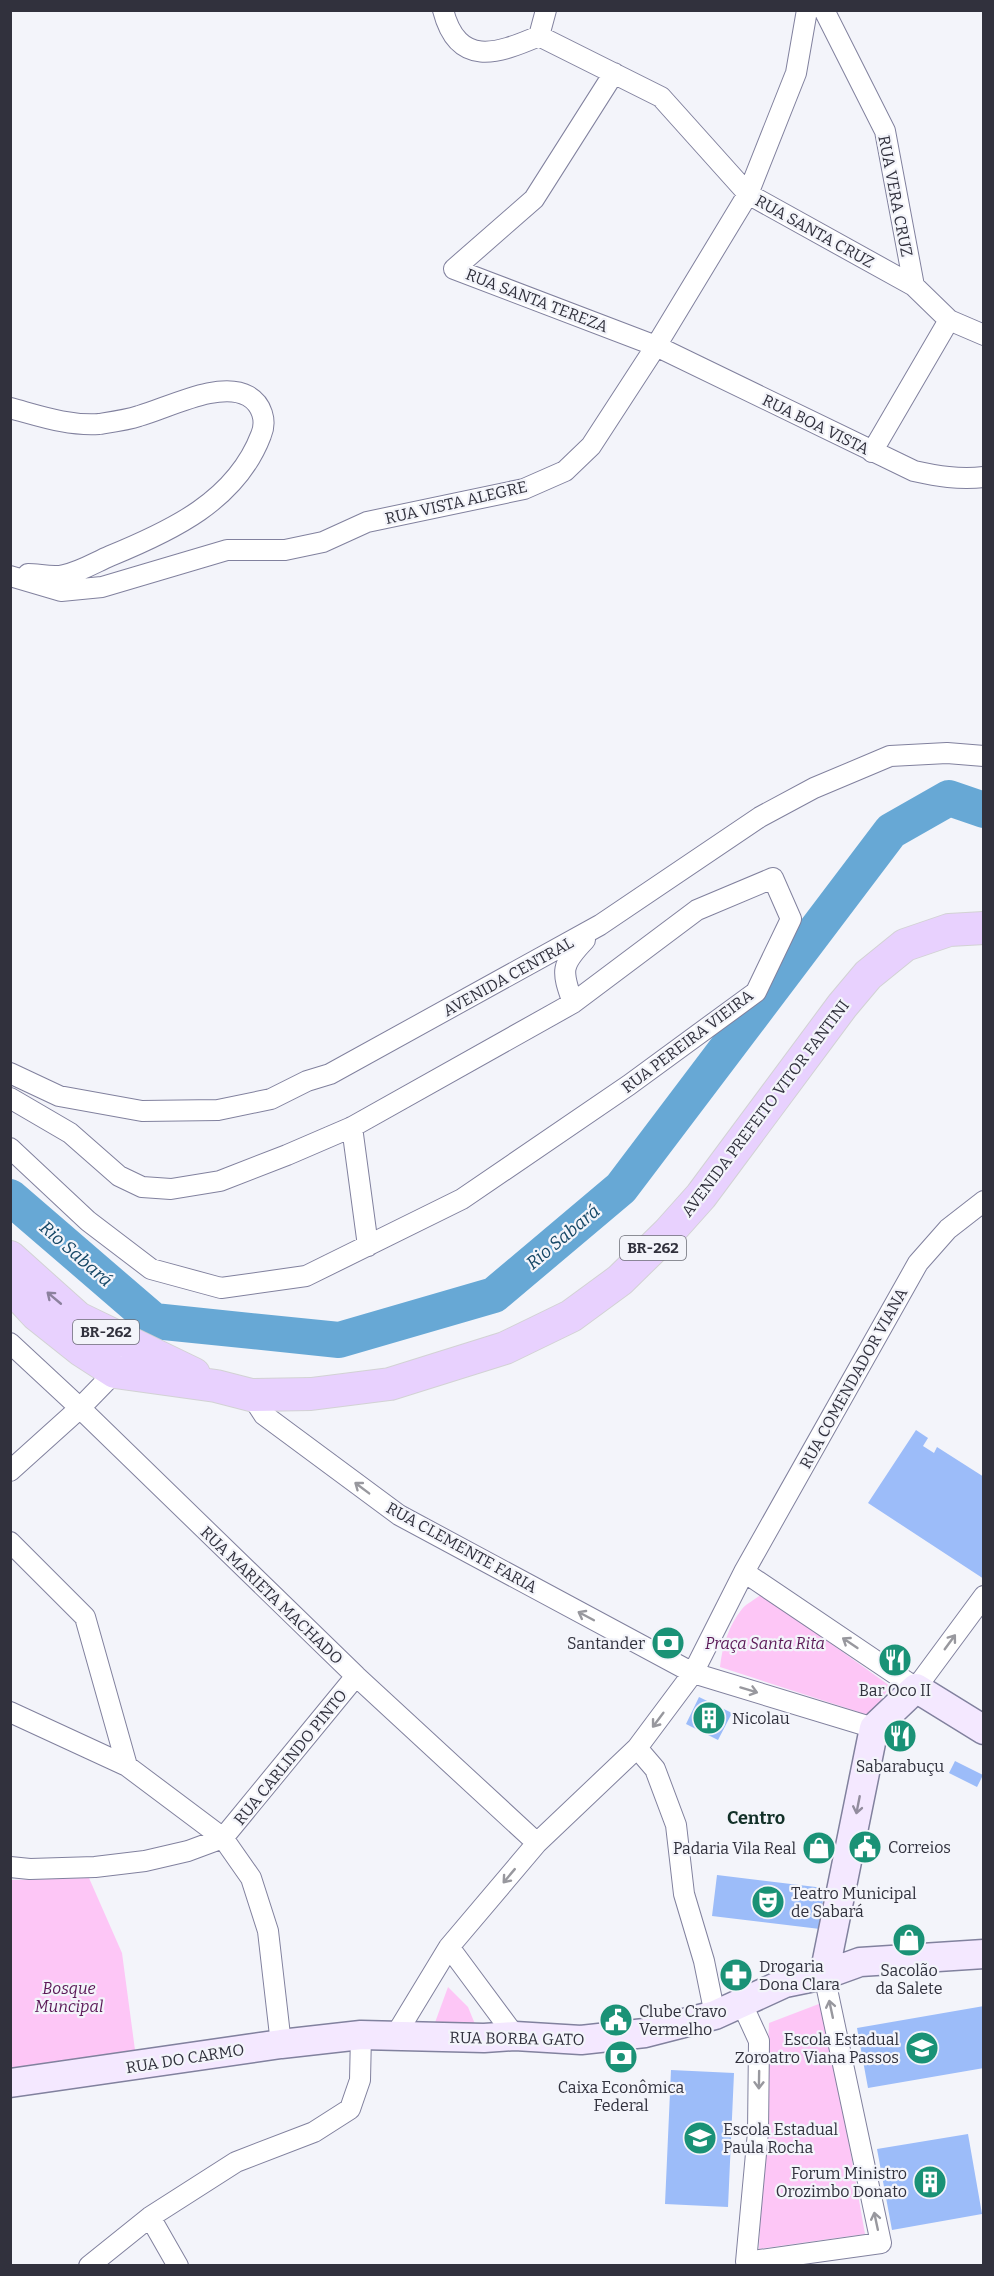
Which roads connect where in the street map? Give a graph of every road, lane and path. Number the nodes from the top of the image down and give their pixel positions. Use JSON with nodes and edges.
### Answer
{"nodes":[{"id":1,"x":443,"y":10,"type":"edge"},
{"id":2,"x":546,"y":10,"type":"edge"},
{"id":3,"x":807,"y":10,"type":"edge"},
{"id":4,"x":824,"y":10,"type":"edge"},
{"id":5,"x":539,"y":36,"type":"junction"},
{"id":6,"x":614,"y":73,"type":"junction"},
{"id":7,"x":748,"y":194,"type":"junction"},
{"id":8,"x":914,"y":286,"type":"junction"},
{"id":9,"x":950,"y":320,"type":"junction"},
{"id":10,"x":984,"y":335,"type":"edge"},
{"id":11,"x":656,"y":346,"type":"junction"},
{"id":12,"x":10,"y":408,"type":"edge"},
{"id":13,"x":872,"y":452,"type":"junction"},
{"id":14,"x":984,"y":477,"type":"edge"},
{"id":15,"x":10,"y":574,"type":"edge"},
{"id":16,"x":984,"y":756,"type":"edge"},
{"id":17,"x":600,"y":925,"type":"junction"},
{"id":18,"x":984,"y":928,"type":"edge"},
{"id":19,"x":573,"y":1003,"type":"junction"},
{"id":20,"x":10,"y":1073,"type":"edge"},
{"id":21,"x":10,"y":1098,"type":"edge"},
{"id":22,"x":352,"y":1127,"type":"junction"},
{"id":23,"x":10,"y":1148,"type":"edge"},
{"id":24,"x":984,"y":1201,"type":"edge"},
{"id":25,"x":368,"y":1246,"type":"junction"},
{"id":26,"x":10,"y":1257,"type":"edge"},
{"id":27,"x":10,"y":1286,"type":"edge"},
{"id":28,"x":24,"y":1310,"type":"edge"},
{"id":29,"x":110,"y":1334,"type":"junction"},
{"id":30,"x":10,"y":1344,"type":"edge"},
{"id":31,"x":115,"y":1372,"type":"junction"},
{"id":32,"x":216,"y":1386,"type":"junction"},
{"id":33,"x":251,"y":1395,"type":"junction"},
{"id":34,"x":80,"y":1408,"type":"junction"},
{"id":35,"x":10,"y":1471,"type":"edge"},
{"id":36,"x":10,"y":1542,"type":"edge"},
{"id":37,"x":744,"y":1572,"type":"junction"},
{"id":38,"x":984,"y":1596,"type":"edge"},
{"id":39,"x":693,"y":1673,"type":"junction"},
{"id":40,"x":356,"y":1676,"type":"junction"},
{"id":41,"x":916,"y":1688,"type":"junction"},
{"id":42,"x":10,"y":1712,"type":"edge"},
{"id":43,"x":874,"y":1728,"type":"junction"},
{"id":44,"x":984,"y":1730,"type":"edge"},
{"id":45,"x":637,"y":1748,"type":"junction"},
{"id":46,"x":128,"y":1766,"type":"junction"},
{"id":47,"x":223,"y":1838,"type":"junction"},
{"id":48,"x":537,"y":1842,"type":"junction"},
{"id":49,"x":10,"y":1867,"type":"edge"},
{"id":50,"x":449,"y":1947,"type":"junction"},
{"id":51,"x":981,"y":1948,"type":"edge"},
{"id":52,"x":824,"y":1975,"type":"junction"},
{"id":53,"x":742,"y":2004,"type":"junction"},
{"id":54,"x":715,"y":2015,"type":"junction"},
{"id":55,"x":361,"y":2035,"type":"junction"},
{"id":56,"x":395,"y":2036,"type":"junction"},
{"id":57,"x":515,"y":2036,"type":"junction"},
{"id":58,"x":281,"y":2044,"type":"junction"},
{"id":59,"x":10,"y":2083,"type":"edge"},
{"id":60,"x":150,"y":2217,"type":"junction"},
{"id":61,"x":844,"y":2257,"type":"edge"},
{"id":62,"x":746,"y":2264,"type":"edge"},
{"id":63,"x":89,"y":2265,"type":"edge"},
{"id":64,"x":178,"y":2265,"type":"edge"}],
"edges":[{"from":1,"to":5,"type":"street"},
{"from":2,"to":5,"type":"street"},
{"from":3,"to":7,"type":"street","name":"RUA VISTA ALEGRE"},
{"from":4,"to":8,"type":"street","name":"RUA VERA CRUZ"},
{"from":5,"to":6,"type":"street","name":"RUA SANTA CRUZ"},
{"from":6,"to":7,"type":"street","name":"RUA SANTA CRUZ"},
{"from":6,"to":11,"type":"street","name":"RUA SANTA TEREZA"},
{"from":7,"to":8,"type":"street","name":"RUA SANTA CRUZ"},
{"from":7,"to":11,"type":"street","name":"RUA VISTA ALEGRE"},
{"from":8,"to":9,"type":"street","name":"RUA SANTA CRUZ"},
{"from":9,"to":10,"type":"street","name":"RUA SANTA CRUZ"},
{"from":9,"to":13,"type":"street"},
{"from":11,"to":13,"type":"street","name":"RUA BOA VISTA"},
{"from":11,"to":15,"type":"street","name":"RUA VISTA ALEGRE"},
{"from":12,"to":15,"type":"street"},
{"from":13,"to":14,"type":"street","name":"RUA BOA VISTA"},
{"from":16,"to":17,"type":"street","name":"AVENIDA CENTRAL"},
{"from":17,"to":19,"type":"street"},
{"from":17,"to":20,"type":"street","name":"AVENIDA CENTRAL"},
{"from":18,"to":33,"type":"main road","name":"AVENIDA PREFEITO VITOR FANTINI","number":"BR-262"},
{"from":19,"to":22,"type":"street","name":"RUA PEREIRA VIEIRA"},
{"from":19,"to":25,"type":"street","name":"RUA PEREIRA VIEIRA"},
{"from":21,"to":22,"type":"street","name":"RUA PEREIRA VIEIRA"},
{"from":22,"to":25,"type":"street"},
{"from":23,"to":25,"type":"street","name":"RUA PEREIRA VIEIRA"},
{"from":24,"to":37,"type":"street","name":"RUA COMENDADOR VIANA"},
{"from":29,"to":26,"type":"main road","name":"AVENIDA PREFEITO VITOR FANTINI","number":"BR-262","one_way":true},
{"from":27,"to":28,"type":"main road","name":"AVENIDA PREFEITO VITOR FANTINI","number":"BR-262"},
{"from":28,"to":31,"type":"main road","name":"AVENIDA PREFEITO VITOR FANTINI","number":"BR-262"},
{"from":29,"to":31,"type":"street"},
{"from":29,"to":32,"type":"main road","name":"AVENIDA PREFEITO VITOR FANTINI","number":"BR-262"},
{"from":30,"to":34,"type":"street","name":"RUA MARIETA MACHADO"},
{"from":31,"to":32,"type":"main road","name":"AVENIDA PREFEITO VITOR FANTINI","number":"BR-262"},
{"from":31,"to":34,"type":"street"},
{"from":32,"to":33,"type":"main road","name":"AVENIDA PREFEITO VITOR FANTINI","number":"BR-262"},
{"from":39,"to":33,"type":"street","name":"RUA CLEMENTE FARIA","one_way":true},
{"from":34,"to":35,"type":"street"},
{"from":34,"to":40,"type":"street","name":"RUA MARIETA MACHADO"},
{"from":36,"to":46,"type":"street"},
{"from":37,"to":39,"type":"street"},
{"from":41,"to":37,"type":"street","one_way":true},
{"from":41,"to":38,"type":"street","one_way":true},
{"from":39,"to":43,"type":"street","one_way":true},
{"from":39,"to":45,"type":"street","one_way":true},
{"from":40,"to":47,"type":"street","name":"RUA CARLINDO PINTO"},
{"from":40,"to":48,"type":"street","name":"RUA MARIETA MACHADO"},
{"from":41,"to":43,"type":"main road"},
{"from":41,"to":44,"type":"main road"},
{"from":42,"to":46,"type":"street"},
{"from":43,"to":52,"type":"main road","one_way":true},
{"from":45,"to":48,"type":"street"},
{"from":45,"to":54,"type":"street"},
{"from":46,"to":47,"type":"street"},
{"from":47,"to":49,"type":"street"},
{"from":47,"to":58,"type":"street"},
{"from":48,"to":50,"type":"street","one_way":true},
{"from":50,"to":56,"type":"street"},
{"from":50,"to":57,"type":"street"},
{"from":51,"to":52,"type":"main road","name":"RUA BORBA GATO"},
{"from":52,"to":53,"type":"main road","name":"RUA BORBA GATO"},
{"from":61,"to":52,"type":"street","one_way":true},
{"from":53,"to":54,"type":"main road","name":"RUA BORBA GATO"},
{"from":53,"to":62,"type":"street","one_way":true},
{"from":54,"to":57,"type":"main road","name":"RUA BORBA GATO"},
{"from":55,"to":56,"type":"main road","name":"RUA BORBA GATO"},
{"from":55,"to":58,"type":"main road","name":"RUA DO CARMO"},
{"from":55,"to":60,"type":"street"},
{"from":56,"to":57,"type":"main road","name":"RUA BORBA GATO"},
{"from":58,"to":59,"type":"main road","name":"RUA DO CARMO"},
{"from":60,"to":63,"type":"street"},
{"from":60,"to":64,"type":"street"},
{"from":61,"to":62,"type":"street"}]}
